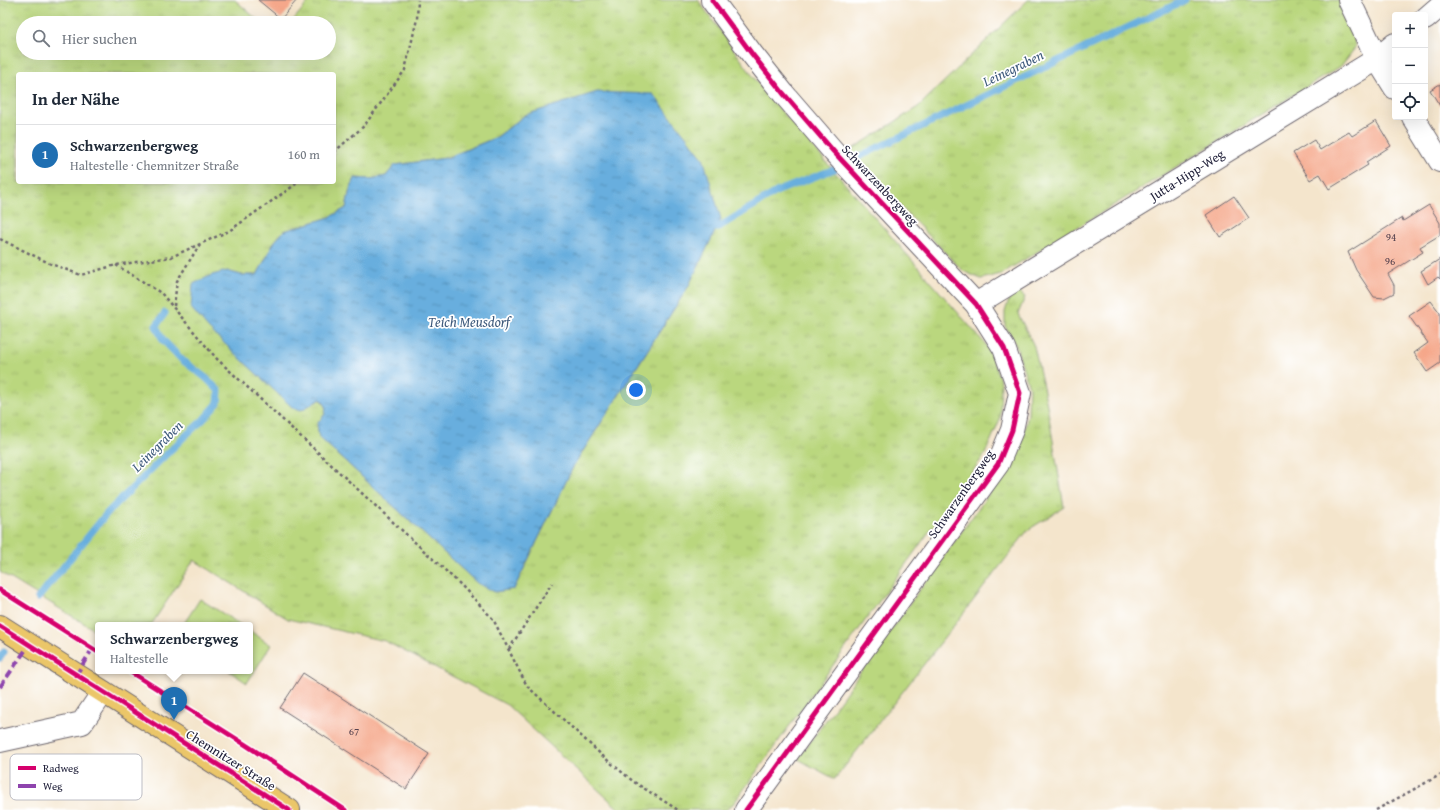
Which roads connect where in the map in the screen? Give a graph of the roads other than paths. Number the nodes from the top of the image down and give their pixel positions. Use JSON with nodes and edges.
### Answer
{"nodes":[{"id":1,"x":712,"y":0,"type":"edge"},
{"id":2,"x":1349,"y":0,"type":"edge"},
{"id":3,"x":1440,"y":6,"type":"edge"},
{"id":4,"x":1428,"y":16,"type":"edge"},
{"id":5,"x":1392,"y":46,"type":"edge"},
{"id":6,"x":1377,"y":58,"type":"junction"},
{"id":7,"x":1393,"y":84,"type":"edge"},
{"id":8,"x":1415,"y":120,"type":"edge"},
{"id":9,"x":1440,"y":161,"type":"edge"},
{"id":10,"x":976,"y":304,"type":"junction"},
{"id":11,"x":0,"y":626,"type":"edge"},
{"id":12,"x":103,"y":692,"type":"junction"},
{"id":13,"x":0,"y":741,"type":"edge"},
{"id":14,"x":289,"y":810,"type":"edge"},
{"id":15,"x":746,"y":810,"type":"edge"}],
"edges":[{"from":1,"to":10,"type":"street","name":"Schwarzenbergweg"},
{"from":2,"to":6,"type":"street"},
{"from":3,"to":4,"type":"street"},
{"from":5,"to":6,"type":"street","name":"Jutta-Hipp-Weg"},
{"from":6,"to":7,"type":"street"},
{"from":6,"to":10,"type":"street","name":"Jutta-Hipp-Weg"},
{"from":8,"to":9,"type":"street"},
{"from":10,"to":15,"type":"street","name":"Schwarzenbergweg"},
{"from":11,"to":12,"type":"main road","name":"Chemnitzer Straße"},
{"from":12,"to":13,"type":"street"},
{"from":12,"to":14,"type":"main road","name":"Chemnitzer Straße"}]}
